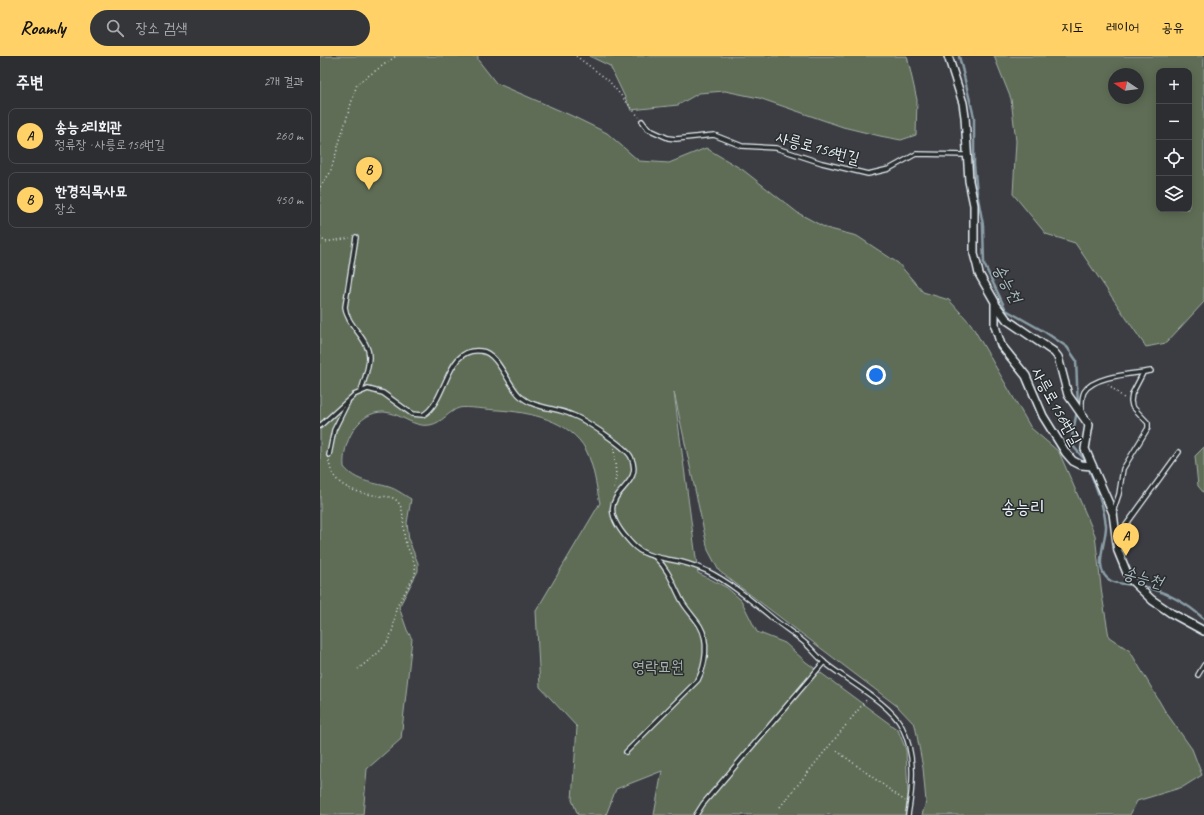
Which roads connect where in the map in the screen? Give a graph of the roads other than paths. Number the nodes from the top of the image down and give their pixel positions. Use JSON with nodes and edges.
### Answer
{"nodes":[{"id":1,"x":948,"y":56,"type":"edge"},
{"id":2,"x":642,"y":121,"type":"road end"},
{"id":3,"x":967,"y":155,"type":"junction"},
{"id":4,"x":356,"y":237,"type":"road end"},
{"id":5,"x":995,"y":302,"type":"junction"},
{"id":6,"x":1151,"y":371,"type":"dead end"},
{"id":7,"x":1143,"y":373,"type":"junction"},
{"id":8,"x":361,"y":391,"type":"junction"},
{"id":9,"x":350,"y":399,"type":"junction"},
{"id":10,"x":1081,"y":412,"type":"junction"},
{"id":11,"x":320,"y":426,"type":"edge"},
{"id":12,"x":1179,"y":452,"type":"dead end"},
{"id":13,"x":329,"y":455,"type":"road end"},
{"id":14,"x":1092,"y":466,"type":"junction"},
{"id":15,"x":1113,"y":513,"type":"junction"},
{"id":16,"x":1116,"y":541,"type":"junction"},
{"id":17,"x":655,"y":558,"type":"junction"},
{"id":18,"x":1204,"y":631,"type":"edge"},
{"id":19,"x":824,"y":662,"type":"junction"},
{"id":20,"x":1204,"y":665,"type":"edge"},
{"id":21,"x":1198,"y":675,"type":"dead end"},
{"id":22,"x":626,"y":752,"type":"dead end"},
{"id":23,"x":696,"y":815,"type":"edge"},
{"id":24,"x":908,"y":815,"type":"edge"}],
"edges":[{"from":1,"to":3,"type":"street","name":"사릉로156번길"},
{"from":2,"to":3,"type":"lane","name":"사릉로156번길"},
{"from":3,"to":5,"type":"street","name":"사릉로156번길"},
{"from":4,"to":8,"type":"lane"},
{"from":5,"to":10,"type":"street","name":"사릉로156번길"},
{"from":5,"to":14,"type":"street","name":"사릉로156번길"},
{"from":6,"to":7,"type":"lane"},
{"from":7,"to":10,"type":"lane"},
{"from":7,"to":15,"type":"lane"},
{"from":8,"to":9,"type":"lane"},
{"from":8,"to":17,"type":"lane"},
{"from":9,"to":11,"type":"lane"},
{"from":9,"to":13,"type":"lane"},
{"from":10,"to":14,"type":"street","name":"사릉로156번길"},
{"from":12,"to":16,"type":"lane"},
{"from":14,"to":15,"type":"street","name":"사릉로156번길"},
{"from":15,"to":16,"type":"street","name":"사릉로156번길"},
{"from":16,"to":18,"type":"street","name":"사릉로156번길"},
{"from":17,"to":19,"type":"lane"},
{"from":17,"to":22,"type":"lane"},
{"from":19,"to":23,"type":"lane"},
{"from":19,"to":24,"type":"lane"},
{"from":20,"to":21,"type":"lane"}]}
